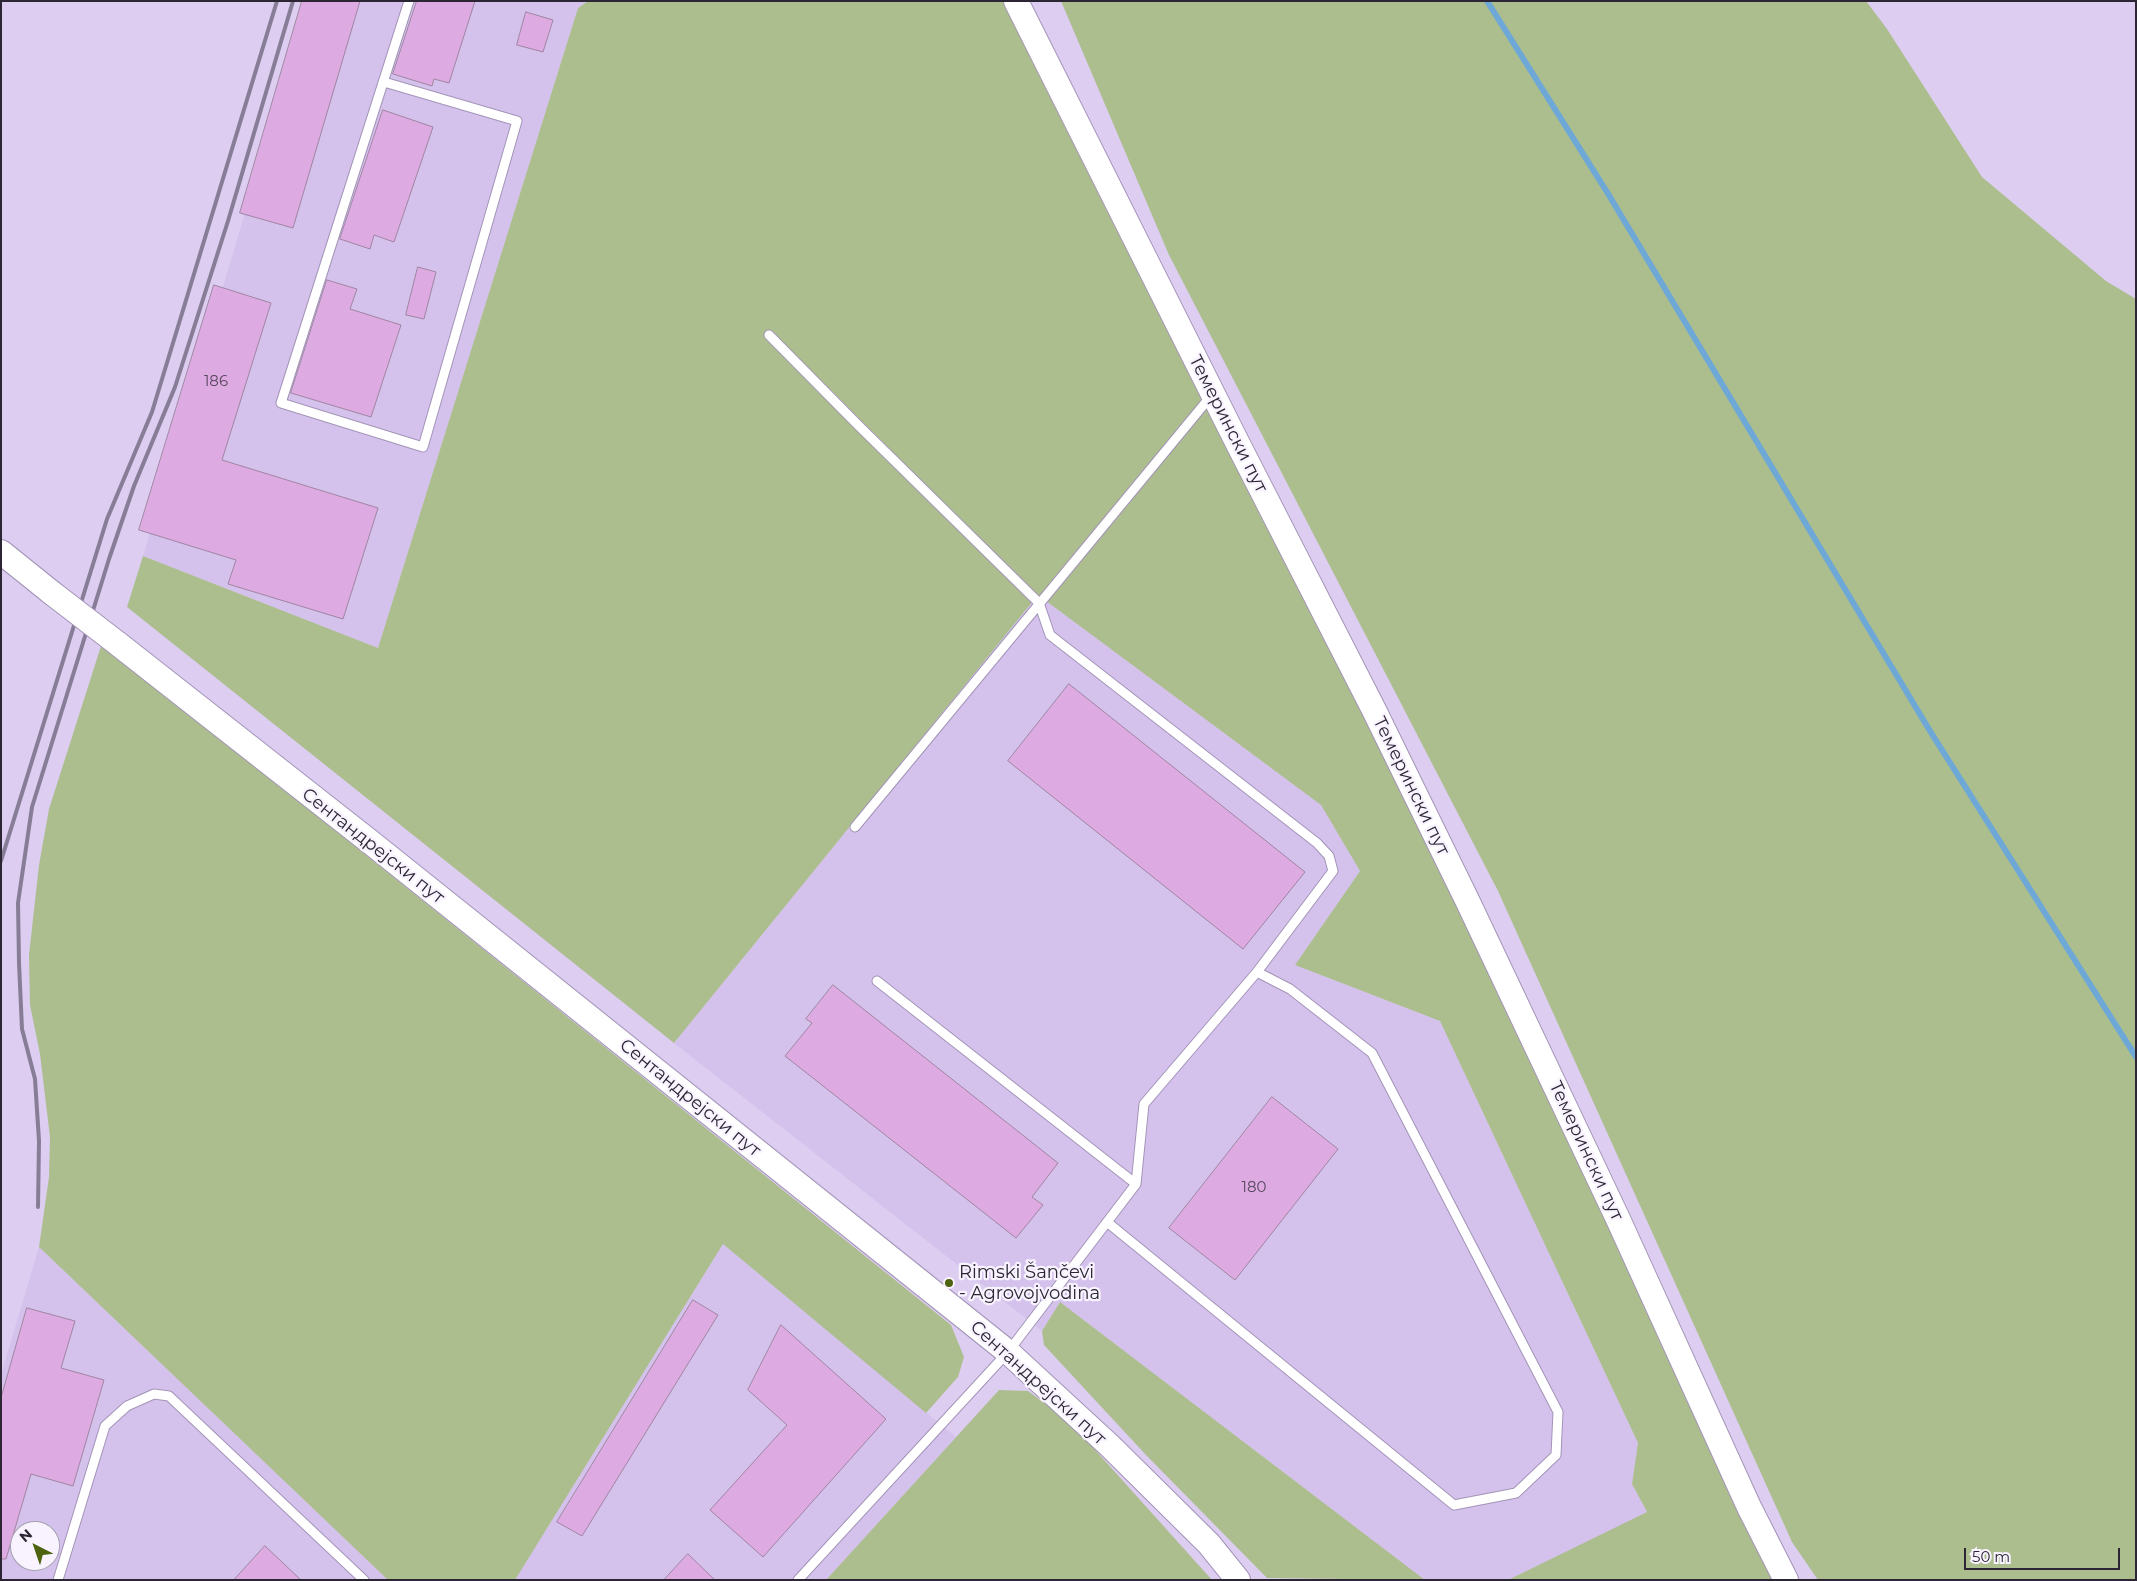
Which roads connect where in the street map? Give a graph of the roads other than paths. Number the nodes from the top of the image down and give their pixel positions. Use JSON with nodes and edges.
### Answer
{"nodes":[{"id":1,"x":409,"y":1,"type":"edge"},
{"id":2,"x":1016,"y":1,"type":"edge"},
{"id":3,"x":384,"y":82,"type":"junction"},
{"id":4,"x":769,"y":335,"type":"dead end"},
{"id":5,"x":1212,"y":394,"type":"junction"},
{"id":6,"x":1,"y":552,"type":"edge"},
{"id":7,"x":1039,"y":603,"type":"junction"},
{"id":8,"x":855,"y":827,"type":"dead end"},
{"id":9,"x":1257,"y":972,"type":"junction"},
{"id":10,"x":877,"y":981,"type":"dead end"},
{"id":11,"x":1136,"y":1184,"type":"junction"},
{"id":12,"x":1107,"y":1222,"type":"junction"},
{"id":13,"x":1008,"y":1352,"type":"junction"},
{"id":14,"x":58,"y":1580,"type":"edge"},
{"id":15,"x":364,"y":1580,"type":"edge"},
{"id":16,"x":798,"y":1580,"type":"edge"},
{"id":17,"x":1238,"y":1580,"type":"edge"},
{"id":18,"x":1786,"y":1580,"type":"edge"}],
"edges":[{"from":1,"to":3,"type":"lane"},
{"from":2,"to":5,"type":"main road","name":"Темерински пут"},
{"from":3,"to":3,"type":"lane"},
{"from":4,"to":7,"type":"lane"},
{"from":5,"to":7,"type":"lane"},
{"from":5,"to":18,"type":"main road","name":"Темерински пут"},
{"from":6,"to":13,"type":"main road","name":"Сентандрејски пут","bridge":true},
{"from":7,"to":8,"type":"lane"},
{"from":7,"to":9,"type":"lane"},
{"from":9,"to":11,"type":"lane"},
{"from":9,"to":12,"type":"lane"},
{"from":10,"to":11,"type":"lane"},
{"from":11,"to":12,"type":"lane"},
{"from":12,"to":13,"type":"lane"},
{"from":13,"to":16,"type":"lane"},
{"from":13,"to":17,"type":"main road","name":"Сентандрејски пут"},
{"from":14,"to":15,"type":"lane"}]}
